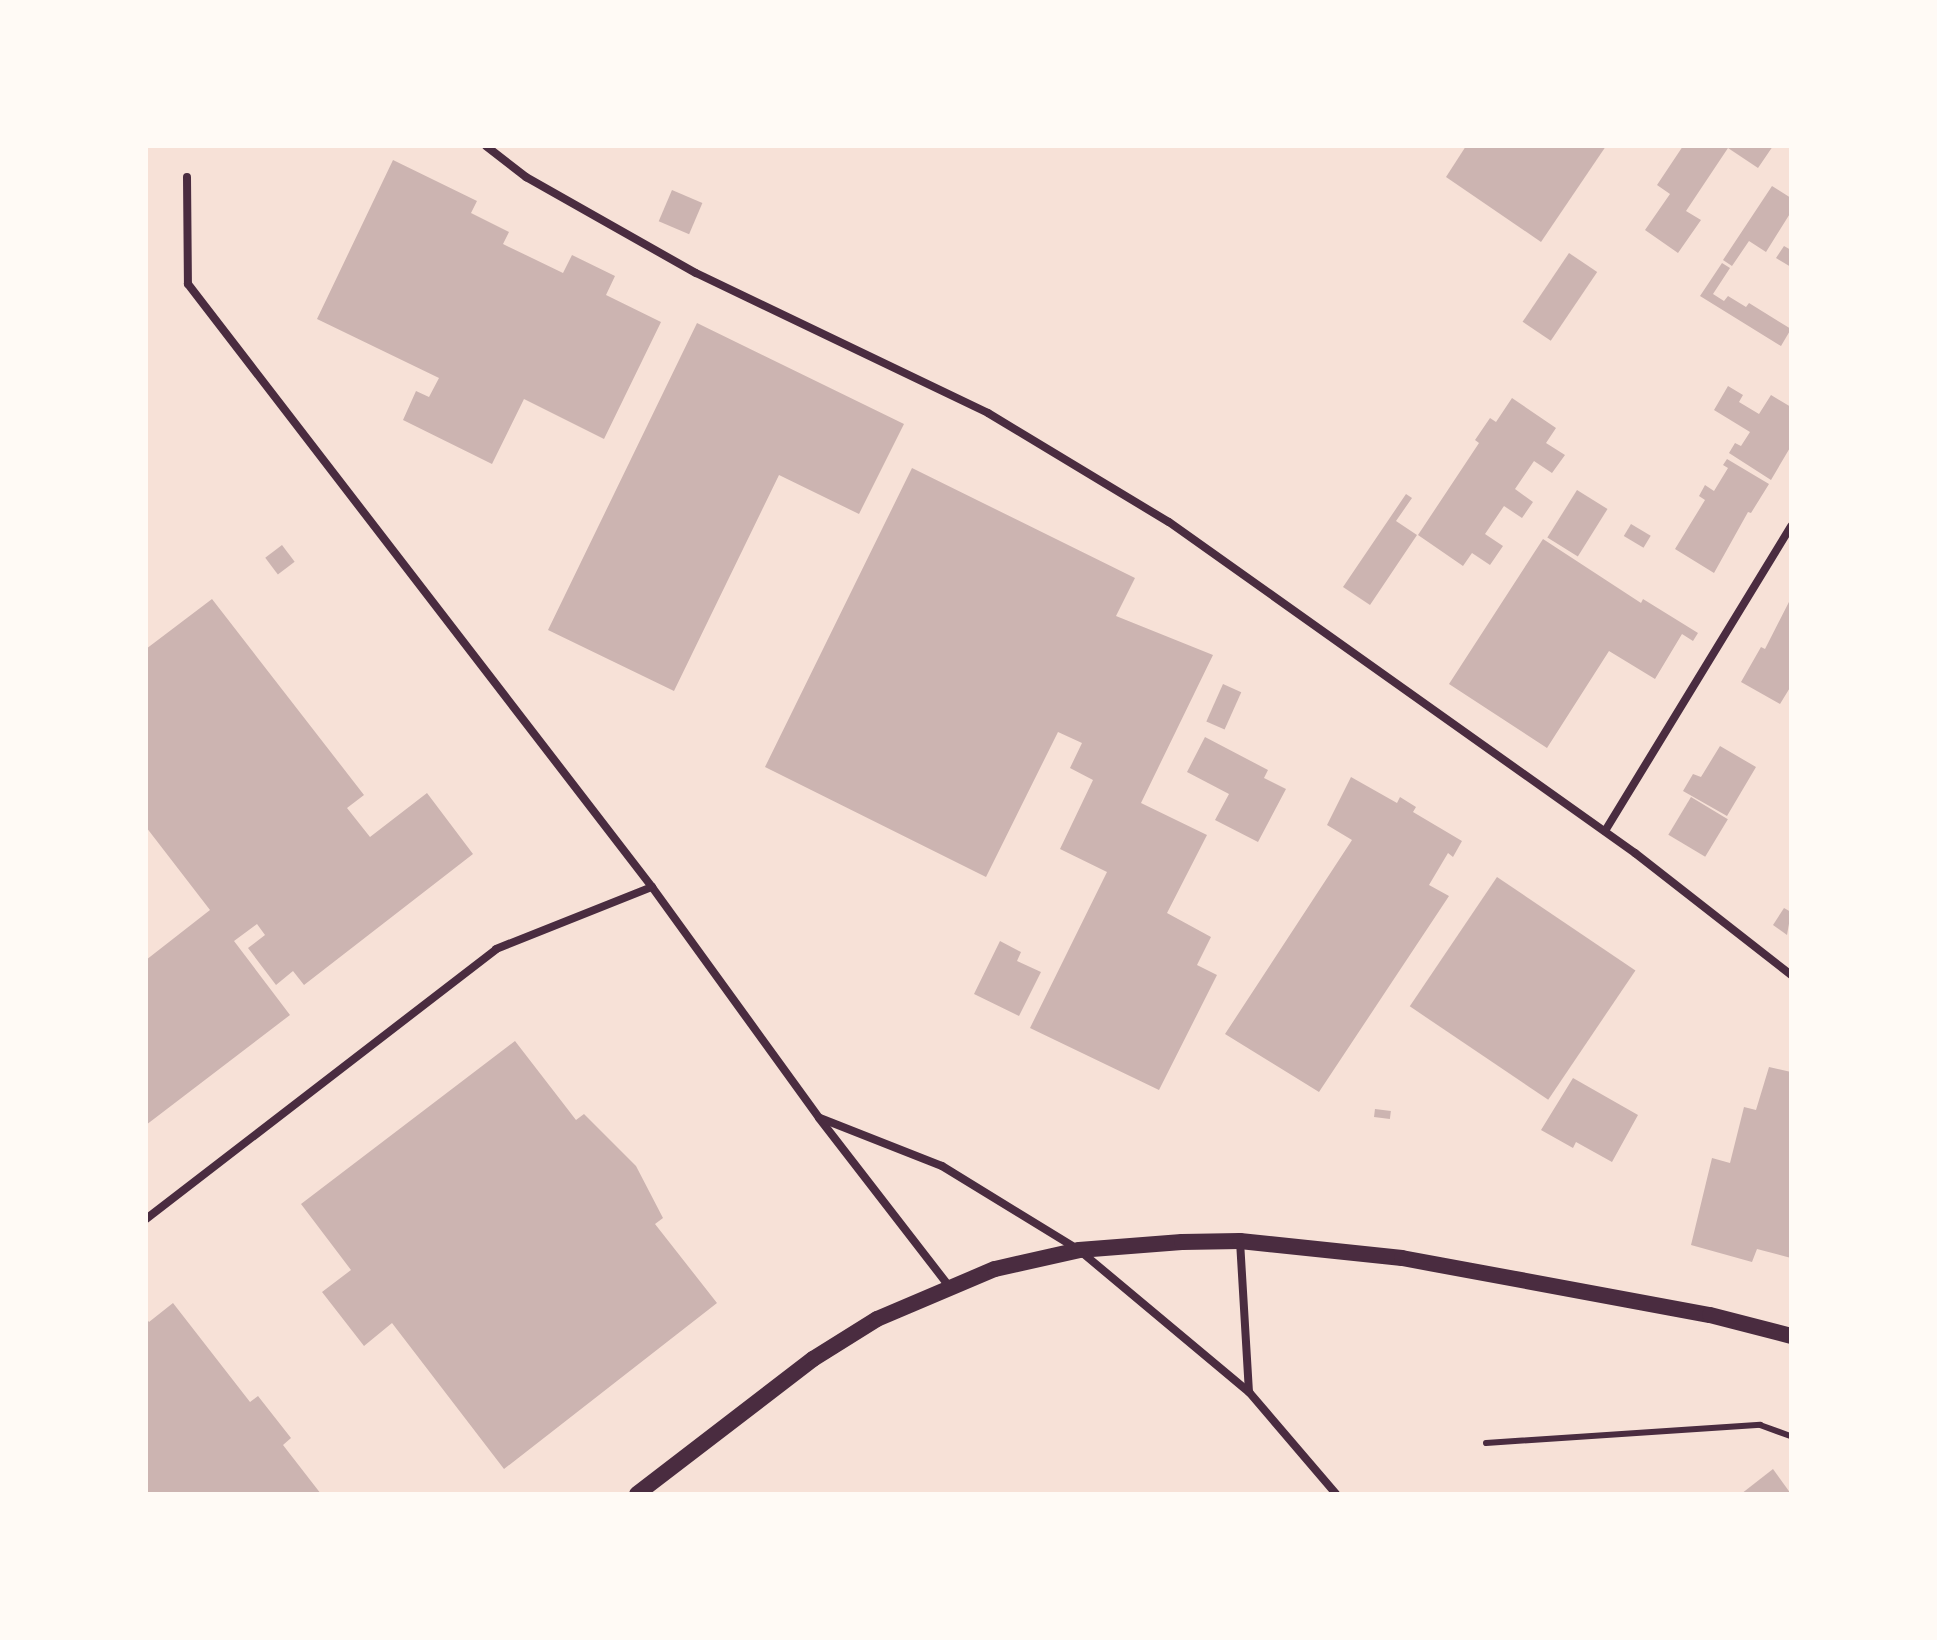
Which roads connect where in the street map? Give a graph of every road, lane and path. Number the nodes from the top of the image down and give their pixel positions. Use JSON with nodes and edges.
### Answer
{"nodes":[{"id":1,"x":486,"y":146,"type":"edge"},
{"id":2,"x":187,"y":177,"type":"dead end"},
{"id":3,"x":1791,"y":526,"type":"edge"},
{"id":4,"x":1605,"y":831,"type":"junction"},
{"id":5,"x":652,"y":887,"type":"junction"},
{"id":6,"x":1791,"y":975,"type":"edge"},
{"id":7,"x":819,"y":1118,"type":"junction"},
{"id":8,"x":146,"y":1219,"type":"edge"},
{"id":9,"x":1240,"y":1241,"type":"junction"},
{"id":10,"x":1079,"y":1250,"type":"junction"},
{"id":11,"x":949,"y":1286,"type":"junction"},
{"id":12,"x":1791,"y":1336,"type":"edge"},
{"id":13,"x":1249,"y":1392,"type":"junction"},
{"id":14,"x":1791,"y":1436,"type":"edge"},
{"id":15,"x":1486,"y":1443,"type":"dead end"},
{"id":16,"x":637,"y":1494,"type":"edge"},
{"id":17,"x":1336,"y":1494,"type":"edge"}],
"edges":[{"from":1,"to":4,"type":"street"},
{"from":2,"to":5,"type":"street"},
{"from":3,"to":4,"type":"street"},
{"from":4,"to":6,"type":"street"},
{"from":5,"to":7,"type":"street"},
{"from":5,"to":8,"type":"street"},
{"from":7,"to":10,"type":"street"},
{"from":7,"to":11,"type":"street"},
{"from":9,"to":10,"type":"main road"},
{"from":9,"to":12,"type":"main road"},
{"from":9,"to":13,"type":"street"},
{"from":10,"to":11,"type":"main road"},
{"from":10,"to":13,"type":"street"},
{"from":11,"to":16,"type":"main road"},
{"from":13,"to":17,"type":"street"},
{"from":14,"to":15,"type":"lane"}]}
